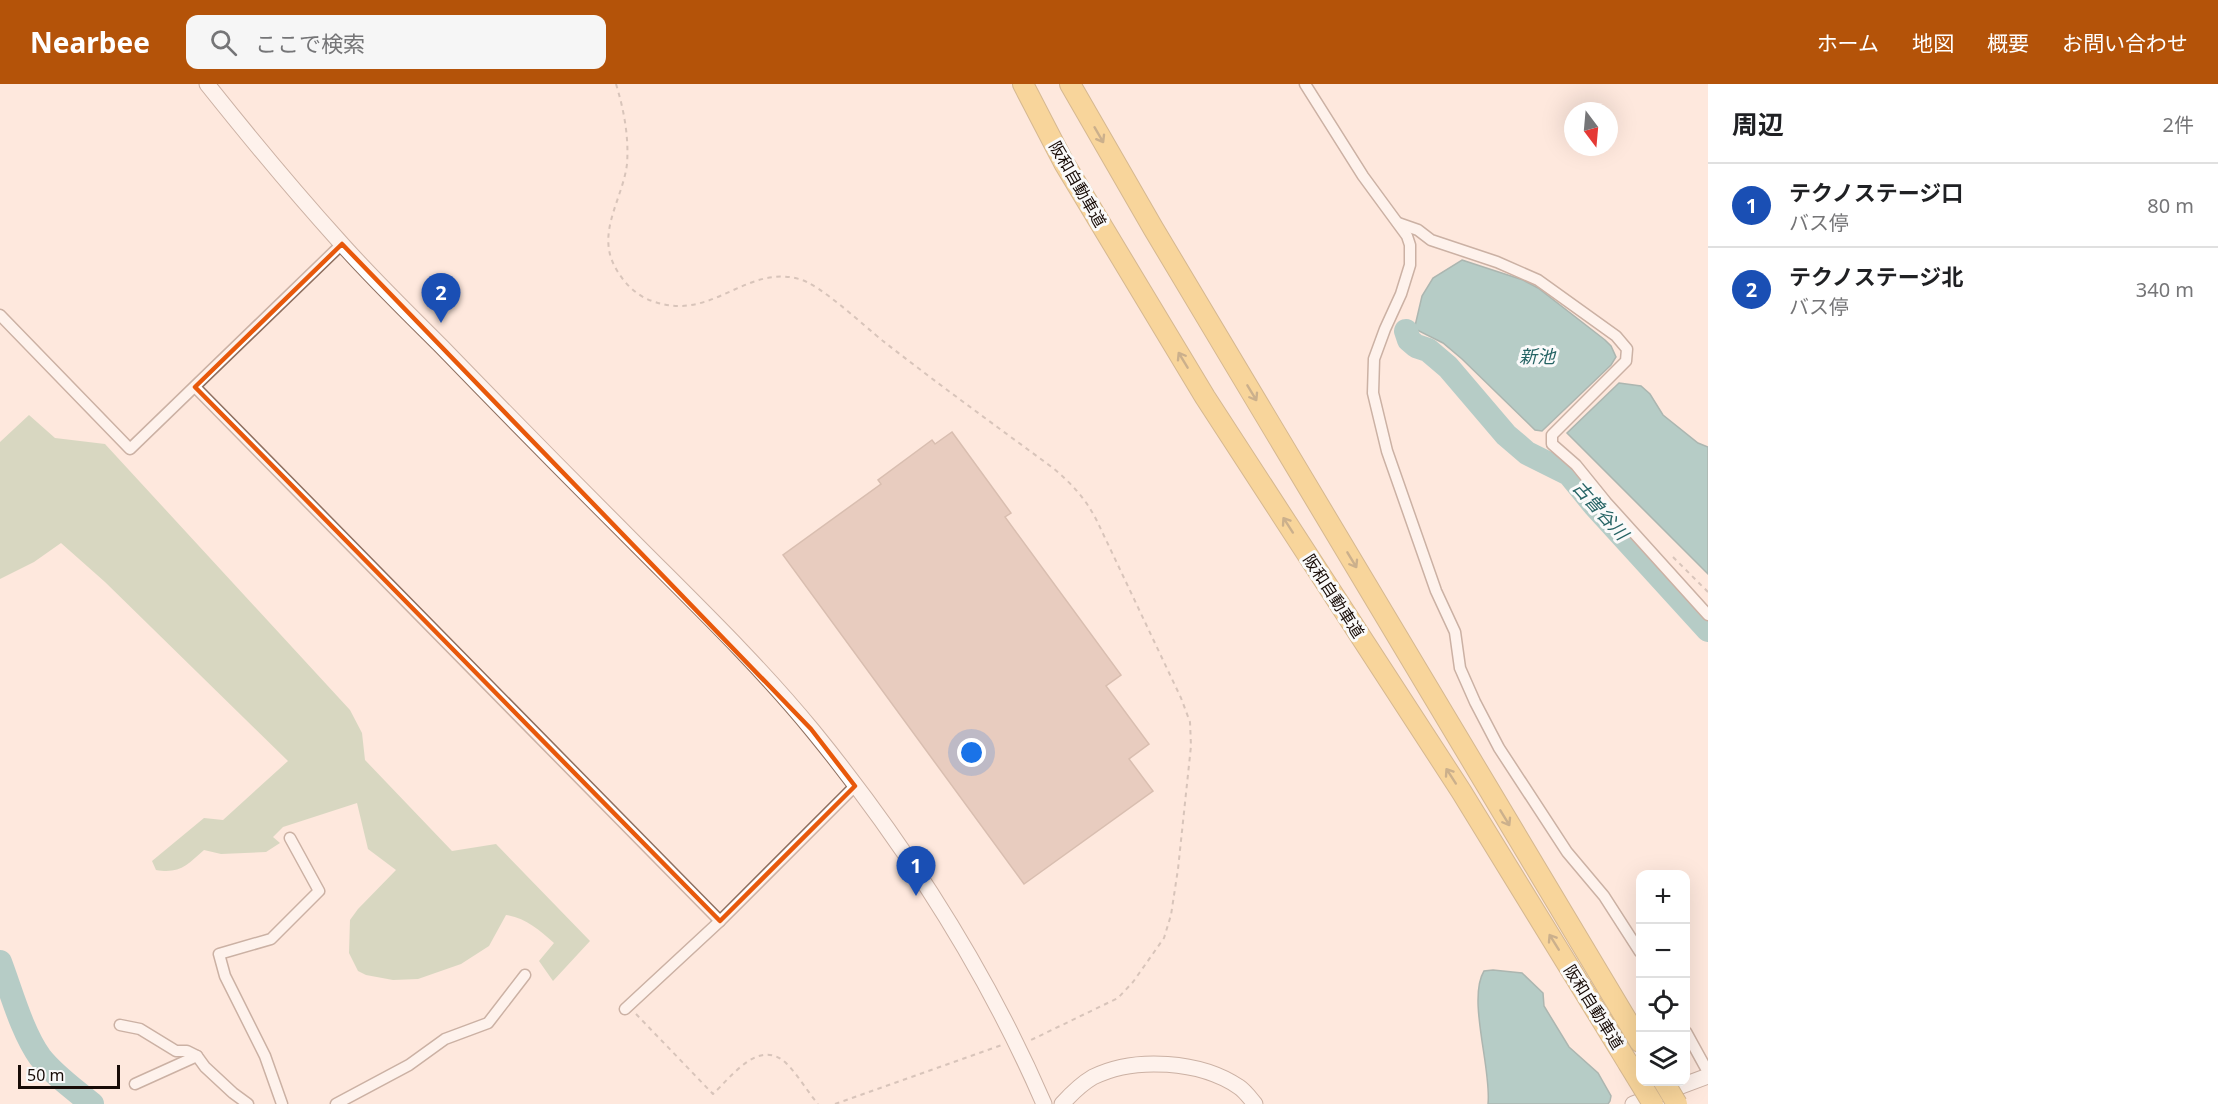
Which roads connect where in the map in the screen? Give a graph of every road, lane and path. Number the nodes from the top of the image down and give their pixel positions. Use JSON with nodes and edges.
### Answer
{"nodes":[{"id":1,"x":207,"y":84,"type":"edge"},
{"id":2,"x":616,"y":84,"type":"edge"},
{"id":3,"x":1023,"y":84,"type":"edge"},
{"id":4,"x":1070,"y":84,"type":"edge"},
{"id":5,"x":1305,"y":84,"type":"edge"},
{"id":6,"x":1398,"y":223,"type":"junction"},
{"id":7,"x":342,"y":244,"type":"junction"},
{"id":8,"x":0,"y":315,"type":"edge"},
{"id":9,"x":195,"y":387,"type":"junction"},
{"id":10,"x":1708,"y":615,"type":"edge"},
{"id":11,"x":855,"y":786,"type":"junction"},
{"id":12,"x":290,"y":838,"type":"dead end"},
{"id":13,"x":720,"y":921,"type":"junction"},
{"id":14,"x":1636,"y":944,"type":"edge"},
{"id":15,"x":525,"y":975,"type":"dead end"},
{"id":16,"x":626,"y":1009,"type":"joint"},
{"id":17,"x":120,"y":1025,"type":"dead end"},
{"id":18,"x":1636,"y":1034,"type":"edge"},
{"id":19,"x":1690,"y":1040,"type":"edge"},
{"id":20,"x":1016,"y":1043,"type":"junction"},
{"id":21,"x":197,"y":1056,"type":"junction"},
{"id":22,"x":1708,"y":1074,"type":"edge"},
{"id":23,"x":135,"y":1084,"type":"dead end"},
{"id":24,"x":1666,"y":1086,"type":"edge"},
{"id":25,"x":248,"y":1104,"type":"edge"},
{"id":26,"x":282,"y":1104,"type":"edge"},
{"id":27,"x":336,"y":1104,"type":"edge"},
{"id":28,"x":818,"y":1104,"type":"edge"},
{"id":29,"x":834,"y":1104,"type":"edge"},
{"id":30,"x":1044,"y":1104,"type":"edge"},
{"id":31,"x":1062,"y":1104,"type":"edge"},
{"id":32,"x":1255,"y":1104,"type":"edge"},
{"id":33,"x":1633,"y":1104,"type":"edge"},
{"id":34,"x":1653,"y":1104,"type":"edge"},
{"id":35,"x":1677,"y":1104,"type":"edge"}],
"edges":[{"from":1,"to":7,"type":"street"},
{"from":2,"to":20,"type":"path"},
{"from":34,"to":3,"type":"highway","name":"阪和自動車道","one_way":true,"bridge":true},
{"from":4,"to":18,"type":"highway","name":"阪和自動車道","one_way":true},
{"from":5,"to":6,"type":"street"},
{"from":6,"to":10,"type":"street"},
{"from":6,"to":14,"type":"street"},
{"from":7,"to":9,"type":"street"},
{"from":7,"to":11,"type":"street"},
{"from":8,"to":9,"type":"street"},
{"from":9,"to":13,"type":"street"},
{"from":11,"to":13,"type":"street"},
{"from":11,"to":20,"type":"street"},
{"from":12,"to":26,"type":"street"},
{"from":13,"to":16,"type":"street"},
{"from":15,"to":27,"type":"street"},
{"from":16,"to":28,"type":"path"},
{"from":17,"to":21,"type":"street"},
{"from":19,"to":22,"type":"street"},
{"from":20,"to":29,"type":"path"},
{"from":20,"to":30,"type":"street"},
{"from":21,"to":23,"type":"street"},
{"from":21,"to":25,"type":"street"},
{"from":22,"to":33,"type":"street"},
{"from":24,"to":35,"type":"highway","bridge":true},
{"from":31,"to":32,"type":"street"}]}
